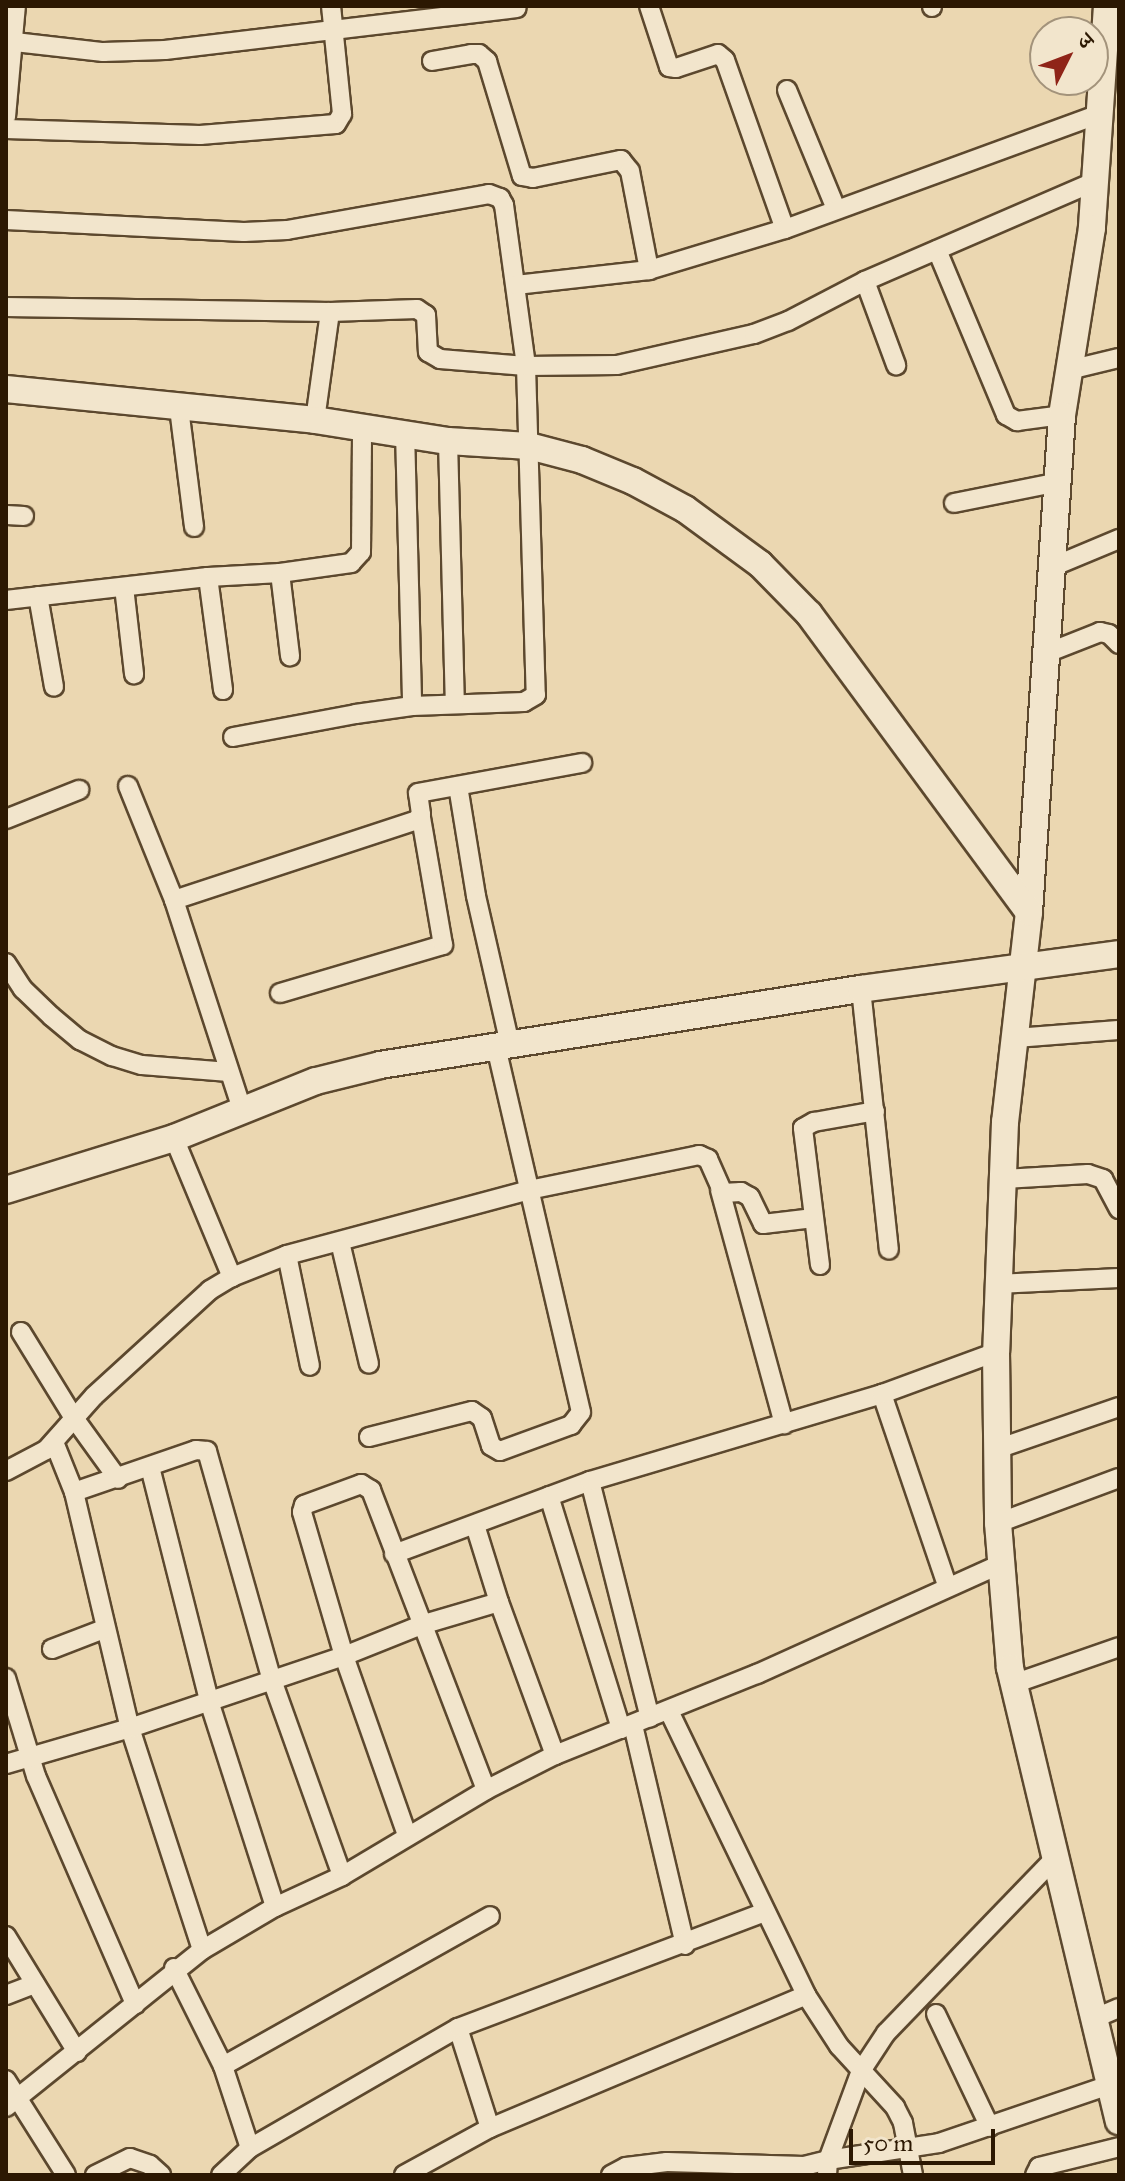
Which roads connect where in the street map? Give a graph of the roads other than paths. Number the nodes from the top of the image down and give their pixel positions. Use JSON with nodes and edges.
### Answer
{"nodes":[{"id":1,"x":16,"y":6,"type":"edge"},
{"id":2,"x":331,"y":6,"type":"edge"},
{"id":3,"x":649,"y":6,"type":"edge"},
{"id":4,"x":1107,"y":6,"type":"edge"},
{"id":5,"x":516,"y":8,"type":"dead end"},
{"id":6,"x":334,"y":31,"type":"junction"},
{"id":7,"x":10,"y":42,"type":"edge"},
{"id":8,"x":432,"y":61,"type":"dead end"},
{"id":9,"x":787,"y":90,"type":"dead end"},
{"id":10,"x":1099,"y":114,"type":"junction"},
{"id":11,"x":6,"y":117,"type":"edge"},
{"id":12,"x":6,"y":129,"type":"edge"},
{"id":13,"x":1094,"y":182,"type":"junction"},
{"id":14,"x":836,"y":209,"type":"junction"},
{"id":15,"x":6,"y":220,"type":"edge"},
{"id":16,"x":785,"y":229,"type":"junction"},
{"id":17,"x":937,"y":250,"type":"junction"},
{"id":18,"x":649,"y":270,"type":"junction"},
{"id":19,"x":865,"y":281,"type":"junction"},
{"id":20,"x":516,"y":285,"type":"junction"},
{"id":21,"x":6,"y":307,"type":"edge"},
{"id":22,"x":330,"y":312,"type":"junction"},
{"id":23,"x":1119,"y":358,"type":"edge"},
{"id":24,"x":896,"y":365,"type":"dead end"},
{"id":25,"x":526,"y":366,"type":"junction"},
{"id":26,"x":1069,"y":370,"type":"junction"},
{"id":27,"x":6,"y":389,"type":"edge"},
{"id":28,"x":179,"y":408,"type":"junction"},
{"id":29,"x":1062,"y":415,"type":"junction"},
{"id":30,"x":315,"y":420,"type":"junction"},
{"id":31,"x":362,"y":427,"type":"junction"},
{"id":32,"x":405,"y":432,"type":"junction"},
{"id":33,"x":448,"y":441,"type":"junction"},
{"id":34,"x":529,"y":446,"type":"junction"},
{"id":35,"x":1059,"y":482,"type":"junction"},
{"id":36,"x":954,"y":503,"type":"dead end"},
{"id":37,"x":194,"y":527,"type":"dead end"},
{"id":38,"x":1119,"y":539,"type":"edge"},
{"id":39,"x":1052,"y":567,"type":"junction"},
{"id":40,"x":280,"y":573,"type":"junction"},
{"id":41,"x":208,"y":577,"type":"junction"},
{"id":42,"x":124,"y":587,"type":"junction"},
{"id":43,"x":38,"y":596,"type":"junction"},
{"id":44,"x":6,"y":600,"type":"edge"},
{"id":45,"x":1119,"y":644,"type":"edge"},
{"id":46,"x":1047,"y":653,"type":"junction"},
{"id":47,"x":290,"y":656,"type":"dead end"},
{"id":48,"x":134,"y":674,"type":"dead end"},
{"id":49,"x":54,"y":687,"type":"dead end"},
{"id":50,"x":223,"y":690,"type":"dead end"},
{"id":51,"x":455,"y":703,"type":"junction"},
{"id":52,"x":412,"y":706,"type":"junction"},
{"id":53,"x":233,"y":737,"type":"dead end"},
{"id":54,"x":582,"y":763,"type":"dead end"},
{"id":55,"x":128,"y":786,"type":"dead end"},
{"id":56,"x":458,"y":786,"type":"junction"},
{"id":57,"x":79,"y":790,"type":"dead end"},
{"id":58,"x":421,"y":817,"type":"junction"},
{"id":59,"x":6,"y":819,"type":"edge"},
{"id":60,"x":174,"y":900,"type":"junction"},
{"id":61,"x":1029,"y":912,"type":"junction"},
{"id":62,"x":1119,"y":954,"type":"edge"},
{"id":63,"x":6,"y":963,"type":"edge"},
{"id":64,"x":1022,"y":967,"type":"junction"},
{"id":65,"x":861,"y":989,"type":"junction"},
{"id":66,"x":280,"y":993,"type":"dead end"},
{"id":67,"x":1119,"y":1030,"type":"edge"},
{"id":68,"x":1015,"y":1038,"type":"junction"},
{"id":69,"x":503,"y":1046,"type":"junction"},
{"id":70,"x":229,"y":1072,"type":"junction"},
{"id":71,"x":242,"y":1109,"type":"junction"},
{"id":72,"x":875,"y":1111,"type":"junction"},
{"id":73,"x":174,"y":1138,"type":"junction"},
{"id":74,"x":1004,"y":1179,"type":"junction"},
{"id":75,"x":6,"y":1190,"type":"edge"},
{"id":76,"x":529,"y":1190,"type":"junction"},
{"id":77,"x":720,"y":1190,"type":"junction"},
{"id":78,"x":1119,"y":1209,"type":"edge"},
{"id":79,"x":814,"y":1218,"type":"junction"},
{"id":80,"x":340,"y":1242,"type":"junction"},
{"id":81,"x":889,"y":1250,"type":"dead end"},
{"id":82,"x":287,"y":1255,"type":"junction"},
{"id":83,"x":820,"y":1265,"type":"dead end"},
{"id":84,"x":232,"y":1277,"type":"junction"},
{"id":85,"x":1119,"y":1278,"type":"edge"},
{"id":86,"x":997,"y":1284,"type":"junction"},
{"id":87,"x":21,"y":1332,"type":"dead end"},
{"id":88,"x":996,"y":1352,"type":"junction"},
{"id":89,"x":369,"y":1364,"type":"dead end"},
{"id":90,"x":310,"y":1366,"type":"dead end"},
{"id":91,"x":882,"y":1394,"type":"junction"},
{"id":92,"x":1119,"y":1407,"type":"edge"},
{"id":93,"x":74,"y":1418,"type":"junction"},
{"id":94,"x":784,"y":1424,"type":"junction"},
{"id":95,"x":369,"y":1437,"type":"dead end"},
{"id":96,"x":54,"y":1442,"type":"junction"},
{"id":97,"x":997,"y":1449,"type":"junction"},
{"id":98,"x":150,"y":1467,"type":"junction"},
{"id":99,"x":6,"y":1471,"type":"edge"},
{"id":100,"x":1119,"y":1478,"type":"edge"},
{"id":101,"x":118,"y":1479,"type":"junction"},
{"id":102,"x":590,"y":1481,"type":"junction"},
{"id":103,"x":74,"y":1492,"type":"junction"},
{"id":104,"x":549,"y":1496,"type":"junction"},
{"id":105,"x":998,"y":1523,"type":"junction"},
{"id":106,"x":475,"y":1525,"type":"junction"},
{"id":107,"x":394,"y":1554,"type":"junction"},
{"id":108,"x":1003,"y":1563,"type":"junction"},
{"id":109,"x":947,"y":1585,"type":"junction"},
{"id":110,"x":499,"y":1602,"type":"junction"},
{"id":111,"x":421,"y":1625,"type":"junction"},
{"id":112,"x":104,"y":1629,"type":"junction"},
{"id":113,"x":1119,"y":1647,"type":"edge"},
{"id":114,"x":52,"y":1649,"type":"dead end"},
{"id":115,"x":344,"y":1656,"type":"junction"},
{"id":116,"x":6,"y":1678,"type":"edge"},
{"id":117,"x":272,"y":1680,"type":"junction"},
{"id":118,"x":1013,"y":1684,"type":"junction"},
{"id":119,"x":209,"y":1701,"type":"junction"},
{"id":120,"x":669,"y":1711,"type":"junction"},
{"id":121,"x":635,"y":1724,"type":"junction"},
{"id":122,"x":130,"y":1728,"type":"junction"},
{"id":123,"x":555,"y":1755,"type":"junction"},
{"id":124,"x":29,"y":1758,"type":"junction"},
{"id":125,"x":6,"y":1764,"type":"edge"},
{"id":126,"x":486,"y":1790,"type":"junction"},
{"id":127,"x":407,"y":1835,"type":"junction"},
{"id":128,"x":1055,"y":1858,"type":"junction"},
{"id":129,"x":342,"y":1876,"type":"junction"},
{"id":130,"x":275,"y":1907,"type":"junction"},
{"id":131,"x":765,"y":1912,"type":"junction"},
{"id":132,"x":490,"y":1916,"type":"dead end"},
{"id":133,"x":6,"y":1936,"type":"edge"},
{"id":134,"x":685,"y":1945,"type":"junction"},
{"id":135,"x":202,"y":1950,"type":"junction"},
{"id":136,"x":174,"y":1968,"type":"junction"},
{"id":137,"x":35,"y":1984,"type":"junction"},
{"id":138,"x":6,"y":1995,"type":"edge"},
{"id":139,"x":806,"y":1995,"type":"junction"},
{"id":140,"x":135,"y":2004,"type":"junction"},
{"id":141,"x":1119,"y":2008,"type":"edge"},
{"id":142,"x":936,"y":2014,"type":"dead end"},
{"id":143,"x":1093,"y":2019,"type":"junction"},
{"id":144,"x":458,"y":2028,"type":"junction"},
{"id":145,"x":77,"y":2052,"type":"junction"},
{"id":146,"x":223,"y":2066,"type":"junction"},
{"id":147,"x":861,"y":2071,"type":"junction"},
{"id":148,"x":6,"y":2080,"type":"edge"},
{"id":149,"x":1109,"y":2085,"type":"junction"},
{"id":150,"x":12,"y":2102,"type":"edge"},
{"id":151,"x":1119,"y":2121,"type":"edge"},
{"id":152,"x":990,"y":2127,"type":"junction"},
{"id":153,"x":490,"y":2128,"type":"junction"},
{"id":154,"x":1119,"y":2147,"type":"edge"},
{"id":155,"x":250,"y":2148,"type":"junction"},
{"id":156,"x":910,"y":2149,"type":"junction"},
{"id":157,"x":728,"y":2168,"type":"edge"},
{"id":158,"x":827,"y":2168,"type":"edge"},
{"id":159,"x":622,"y":2172,"type":"edge"},
{"id":160,"x":66,"y":2175,"type":"edge"},
{"id":161,"x":95,"y":2175,"type":"edge"},
{"id":162,"x":161,"y":2175,"type":"edge"},
{"id":163,"x":221,"y":2175,"type":"edge"},
{"id":164,"x":404,"y":2175,"type":"edge"},
{"id":165,"x":913,"y":2175,"type":"edge"},
{"id":166,"x":1035,"y":2175,"type":"edge"}],
"edges":[{"from":1,"to":7,"type":"street"},
{"from":2,"to":6,"type":"street"},
{"from":3,"to":16,"type":"street"},
{"from":4,"to":10,"type":"street"},
{"from":5,"to":6,"type":"street"},
{"from":6,"to":7,"type":"street"},
{"from":6,"to":12,"type":"street"},
{"from":7,"to":11,"type":"street"},
{"from":8,"to":18,"type":"street"},
{"from":9,"to":14,"type":"street"},
{"from":10,"to":13,"type":"street"},
{"from":10,"to":14,"type":"street"},
{"from":13,"to":17,"type":"street"},
{"from":13,"to":26,"type":"street"},
{"from":14,"to":16,"type":"street"},
{"from":15,"to":20,"type":"street"},
{"from":16,"to":18,"type":"street"},
{"from":17,"to":19,"type":"street"},
{"from":17,"to":29,"type":"street"},
{"from":18,"to":20,"type":"street"},
{"from":19,"to":24,"type":"street"},
{"from":19,"to":25,"type":"street"},
{"from":20,"to":25,"type":"street"},
{"from":21,"to":22,"type":"street"},
{"from":22,"to":25,"type":"street"},
{"from":22,"to":30,"type":"street"},
{"from":23,"to":26,"type":"street"},
{"from":25,"to":34,"type":"street"},
{"from":26,"to":29,"type":"street"},
{"from":27,"to":28,"type":"street"},
{"from":28,"to":30,"type":"street"},
{"from":28,"to":37,"type":"street"},
{"from":29,"to":35,"type":"street"},
{"from":30,"to":31,"type":"street"},
{"from":31,"to":32,"type":"street"},
{"from":31,"to":40,"type":"street"},
{"from":32,"to":33,"type":"street"},
{"from":32,"to":52,"type":"street"},
{"from":33,"to":34,"type":"street"},
{"from":33,"to":51,"type":"street"},
{"from":34,"to":51,"type":"street"},
{"from":34,"to":61,"type":"street"},
{"from":35,"to":36,"type":"street"},
{"from":35,"to":39,"type":"street"},
{"from":38,"to":39,"type":"street"},
{"from":39,"to":46,"type":"street"},
{"from":40,"to":41,"type":"street"},
{"from":40,"to":47,"type":"street"},
{"from":41,"to":42,"type":"street"},
{"from":41,"to":50,"type":"street"},
{"from":42,"to":43,"type":"street"},
{"from":42,"to":48,"type":"street"},
{"from":43,"to":44,"type":"street"},
{"from":43,"to":49,"type":"street"},
{"from":45,"to":46,"type":"street"},
{"from":46,"to":61,"type":"street"},
{"from":51,"to":52,"type":"street"},
{"from":52,"to":53,"type":"street"},
{"from":54,"to":56,"type":"street"},
{"from":55,"to":60,"type":"street"},
{"from":56,"to":58,"type":"street"},
{"from":56,"to":69,"type":"street"},
{"from":57,"to":59,"type":"street"},
{"from":58,"to":60,"type":"street"},
{"from":58,"to":66,"type":"street"},
{"from":60,"to":70,"type":"street"},
{"from":61,"to":64,"type":"street"},
{"from":62,"to":64,"type":"street"},
{"from":63,"to":70,"type":"street"},
{"from":64,"to":65,"type":"street"},
{"from":64,"to":68,"type":"street"},
{"from":65,"to":69,"type":"street"},
{"from":65,"to":72,"type":"street"},
{"from":67,"to":68,"type":"street"},
{"from":68,"to":74,"type":"street"},
{"from":69,"to":71,"type":"street"},
{"from":69,"to":76,"type":"street"},
{"from":70,"to":71,"type":"street"},
{"from":71,"to":73,"type":"street"},
{"from":72,"to":79,"type":"street"},
{"from":72,"to":81,"type":"street"},
{"from":73,"to":75,"type":"street"},
{"from":73,"to":84,"type":"street"},
{"from":74,"to":78,"type":"street"},
{"from":74,"to":86,"type":"street"},
{"from":76,"to":77,"type":"street"},
{"from":76,"to":80,"type":"street"},
{"from":76,"to":95,"type":"street"},
{"from":77,"to":79,"type":"street"},
{"from":77,"to":94,"type":"street"},
{"from":79,"to":83,"type":"street"},
{"from":80,"to":82,"type":"street"},
{"from":80,"to":89,"type":"street"},
{"from":82,"to":84,"type":"street"},
{"from":82,"to":90,"type":"street"},
{"from":84,"to":93,"type":"street"},
{"from":85,"to":86,"type":"street"},
{"from":86,"to":88,"type":"street"},
{"from":87,"to":93,"type":"street"},
{"from":88,"to":91,"type":"street"},
{"from":88,"to":97,"type":"street"},
{"from":91,"to":94,"type":"street"},
{"from":91,"to":109,"type":"street"},
{"from":92,"to":97,"type":"street"},
{"from":93,"to":96,"type":"street"},
{"from":93,"to":101,"type":"street"},
{"from":94,"to":102,"type":"street"},
{"from":96,"to":99,"type":"street"},
{"from":96,"to":103,"type":"street"},
{"from":97,"to":105,"type":"street"},
{"from":98,"to":101,"type":"street"},
{"from":98,"to":117,"type":"street"},
{"from":98,"to":119,"type":"street"},
{"from":100,"to":105,"type":"street"},
{"from":101,"to":103,"type":"street"},
{"from":102,"to":104,"type":"street"},
{"from":102,"to":121,"type":"street"},
{"from":103,"to":112,"type":"street"},
{"from":104,"to":106,"type":"street"},
{"from":104,"to":121,"type":"street"},
{"from":105,"to":108,"type":"street"},
{"from":106,"to":107,"type":"street"},
{"from":106,"to":110,"type":"street"},
{"from":107,"to":111,"type":"street"},
{"from":107,"to":115,"type":"street"},
{"from":108,"to":109,"type":"street"},
{"from":108,"to":118,"type":"street"},
{"from":109,"to":120,"type":"street"},
{"from":110,"to":111,"type":"street"},
{"from":110,"to":123,"type":"street"},
{"from":111,"to":115,"type":"street"},
{"from":111,"to":126,"type":"street"},
{"from":112,"to":114,"type":"street"},
{"from":112,"to":122,"type":"street"},
{"from":113,"to":118,"type":"street"},
{"from":115,"to":117,"type":"street"},
{"from":115,"to":127,"type":"street"},
{"from":116,"to":124,"type":"street"},
{"from":117,"to":119,"type":"street"},
{"from":117,"to":129,"type":"street"},
{"from":118,"to":128,"type":"street"},
{"from":119,"to":122,"type":"street"},
{"from":119,"to":130,"type":"street"},
{"from":120,"to":121,"type":"street"},
{"from":120,"to":131,"type":"street"},
{"from":121,"to":123,"type":"street"},
{"from":121,"to":134,"type":"street"},
{"from":122,"to":124,"type":"street"},
{"from":122,"to":135,"type":"street"},
{"from":123,"to":126,"type":"street"},
{"from":124,"to":125,"type":"street"},
{"from":124,"to":140,"type":"street"},
{"from":126,"to":127,"type":"street"},
{"from":127,"to":129,"type":"street"},
{"from":128,"to":143,"type":"street"},
{"from":128,"to":147,"type":"street"},
{"from":129,"to":130,"type":"street"},
{"from":130,"to":135,"type":"street"},
{"from":131,"to":134,"type":"street"},
{"from":131,"to":139,"type":"street"},
{"from":132,"to":146,"type":"street"},
{"from":133,"to":137,"type":"street"},
{"from":134,"to":144,"type":"street"},
{"from":135,"to":136,"type":"street"},
{"from":136,"to":140,"type":"street"},
{"from":136,"to":146,"type":"street"},
{"from":137,"to":138,"type":"street"},
{"from":137,"to":145,"type":"street"},
{"from":139,"to":147,"type":"street"},
{"from":139,"to":153,"type":"street"},
{"from":140,"to":145,"type":"street"},
{"from":141,"to":143,"type":"street"},
{"from":142,"to":152,"type":"street"},
{"from":143,"to":149,"type":"street"},
{"from":144,"to":153,"type":"street"},
{"from":144,"to":155,"type":"street"},
{"from":145,"to":150,"type":"street"},
{"from":146,"to":155,"type":"street"},
{"from":147,"to":156,"type":"street"},
{"from":147,"to":158,"type":"street"},
{"from":148,"to":150,"type":"street"},
{"from":149,"to":151,"type":"street"},
{"from":149,"to":152,"type":"street"},
{"from":150,"to":160,"type":"street"},
{"from":152,"to":156,"type":"street"},
{"from":153,"to":164,"type":"street"},
{"from":154,"to":166,"type":"street"},
{"from":155,"to":163,"type":"street"},
{"from":156,"to":158,"type":"street"},
{"from":156,"to":165,"type":"street"},
{"from":157,"to":158,"type":"street"},
{"from":157,"to":159,"type":"street"},
{"from":161,"to":162,"type":"street"}]}
